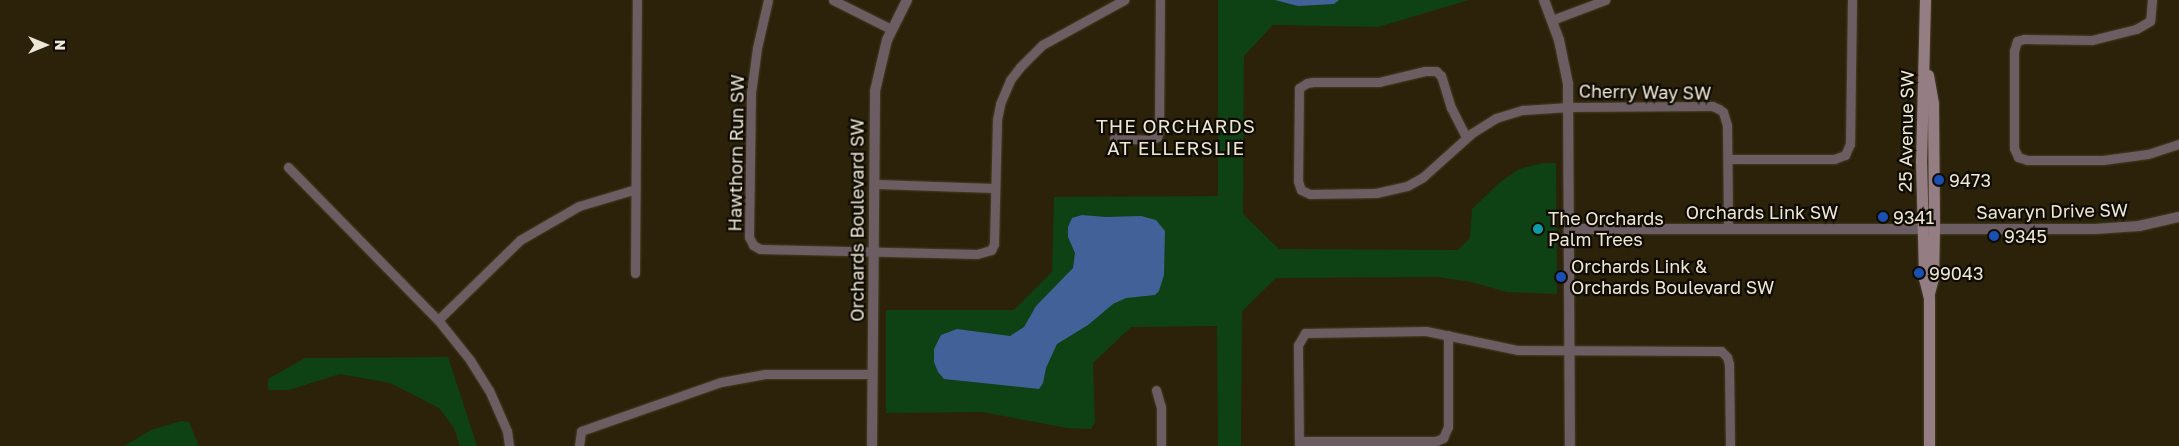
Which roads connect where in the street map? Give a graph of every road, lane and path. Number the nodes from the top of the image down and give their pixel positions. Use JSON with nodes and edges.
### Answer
{"nodes":[{"id":1,"x":637,"y":0,"type":"edge"},
{"id":2,"x":768,"y":0,"type":"edge"},
{"id":3,"x":833,"y":0,"type":"edge"},
{"id":4,"x":907,"y":0,"type":"edge"},
{"id":5,"x":1124,"y":0,"type":"edge"},
{"id":6,"x":1160,"y":0,"type":"edge"},
{"id":7,"x":1544,"y":0,"type":"edge"},
{"id":8,"x":1605,"y":0,"type":"edge"},
{"id":9,"x":1852,"y":0,"type":"edge"},
{"id":10,"x":1925,"y":0,"type":"edge"},
{"id":11,"x":2152,"y":0,"type":"edge"},
{"id":12,"x":1552,"y":20,"type":"junction"},
{"id":13,"x":891,"y":29,"type":"junction"},
{"id":14,"x":1569,"y":107,"type":"junction"},
{"id":15,"x":1466,"y":137,"type":"junction"},
{"id":16,"x":1114,"y":138,"type":"dead end"},
{"id":17,"x":2179,"y":144,"type":"edge"},
{"id":18,"x":1728,"y":159,"type":"junction"},
{"id":19,"x":288,"y":167,"type":"dead end"},
{"id":20,"x":875,"y":184,"type":"junction"},
{"id":21,"x":995,"y":188,"type":"junction"},
{"id":22,"x":636,"y":189,"type":"junction"},
{"id":23,"x":2179,"y":217,"type":"edge"},
{"id":24,"x":1728,"y":228,"type":"junction"},
{"id":25,"x":1929,"y":228,"type":"junction"},
{"id":26,"x":1570,"y":229,"type":"junction"},
{"id":27,"x":874,"y":250,"type":"junction"},
{"id":28,"x":635,"y":273,"type":"dead end"},
{"id":29,"x":438,"y":320,"type":"junction"},
{"id":30,"x":1448,"y":335,"type":"junction"},
{"id":31,"x":1570,"y":351,"type":"junction"},
{"id":32,"x":872,"y":374,"type":"junction"},
{"id":33,"x":1156,"y":390,"type":"dead end"},
{"id":34,"x":1299,"y":443,"type":"edge"},
{"id":35,"x":509,"y":446,"type":"edge"},
{"id":36,"x":580,"y":446,"type":"edge"},
{"id":37,"x":872,"y":446,"type":"edge"},
{"id":38,"x":1161,"y":446,"type":"edge"},
{"id":39,"x":1570,"y":446,"type":"edge"},
{"id":40,"x":1730,"y":446,"type":"edge"},
{"id":41,"x":1929,"y":446,"type":"edge"}],
"edges":[{"from":1,"to":22,"type":"street"},
{"from":2,"to":27,"type":"street","name":"Hawthorn Run SW"},
{"from":3,"to":13,"type":"street"},
{"from":4,"to":13,"type":"street","name":"Orchards Boulevard SW"},
{"from":5,"to":21,"type":"street"},
{"from":6,"to":16,"type":"street"},
{"from":7,"to":12,"type":"street"},
{"from":8,"to":12,"type":"street"},
{"from":9,"to":18,"type":"street"},
{"from":10,"to":25,"type":"main road","name":"25 Avenue SW"},
{"from":11,"to":17,"type":"street"},
{"from":12,"to":14,"type":"street"},
{"from":13,"to":20,"type":"street","name":"Orchards Boulevard SW"},
{"from":14,"to":15,"type":"street"},
{"from":14,"to":18,"type":"street","name":"Cherry Way SW"},
{"from":14,"to":26,"type":"street"},
{"from":15,"to":15,"type":"street"},
{"from":18,"to":24,"type":"street","name":"Cherry Way SW"},
{"from":19,"to":29,"type":"street"},
{"from":20,"to":21,"type":"street"},
{"from":20,"to":27,"type":"street","name":"Orchards Boulevard SW"},
{"from":21,"to":27,"type":"street"},
{"from":22,"to":28,"type":"street"},
{"from":22,"to":29,"type":"street"},
{"from":23,"to":25,"type":"street","name":"Savaryn Drive SW"},
{"from":24,"to":25,"type":"street","name":"Orchards Link SW"},
{"from":24,"to":26,"type":"street","name":"Orchards Link SW"},
{"from":25,"to":41,"type":"main road","name":"25 Avenue SW"},
{"from":26,"to":31,"type":"street"},
{"from":27,"to":32,"type":"street","name":"Orchards Boulevard SW"},
{"from":29,"to":35,"type":"street"},
{"from":30,"to":31,"type":"street"},
{"from":30,"to":34,"type":"street"},
{"from":30,"to":34,"type":"street"},
{"from":31,"to":39,"type":"street"},
{"from":31,"to":40,"type":"street"},
{"from":32,"to":36,"type":"street"},
{"from":32,"to":37,"type":"street","name":"Orchards Boulevard SW"},
{"from":33,"to":38,"type":"street"}]}
